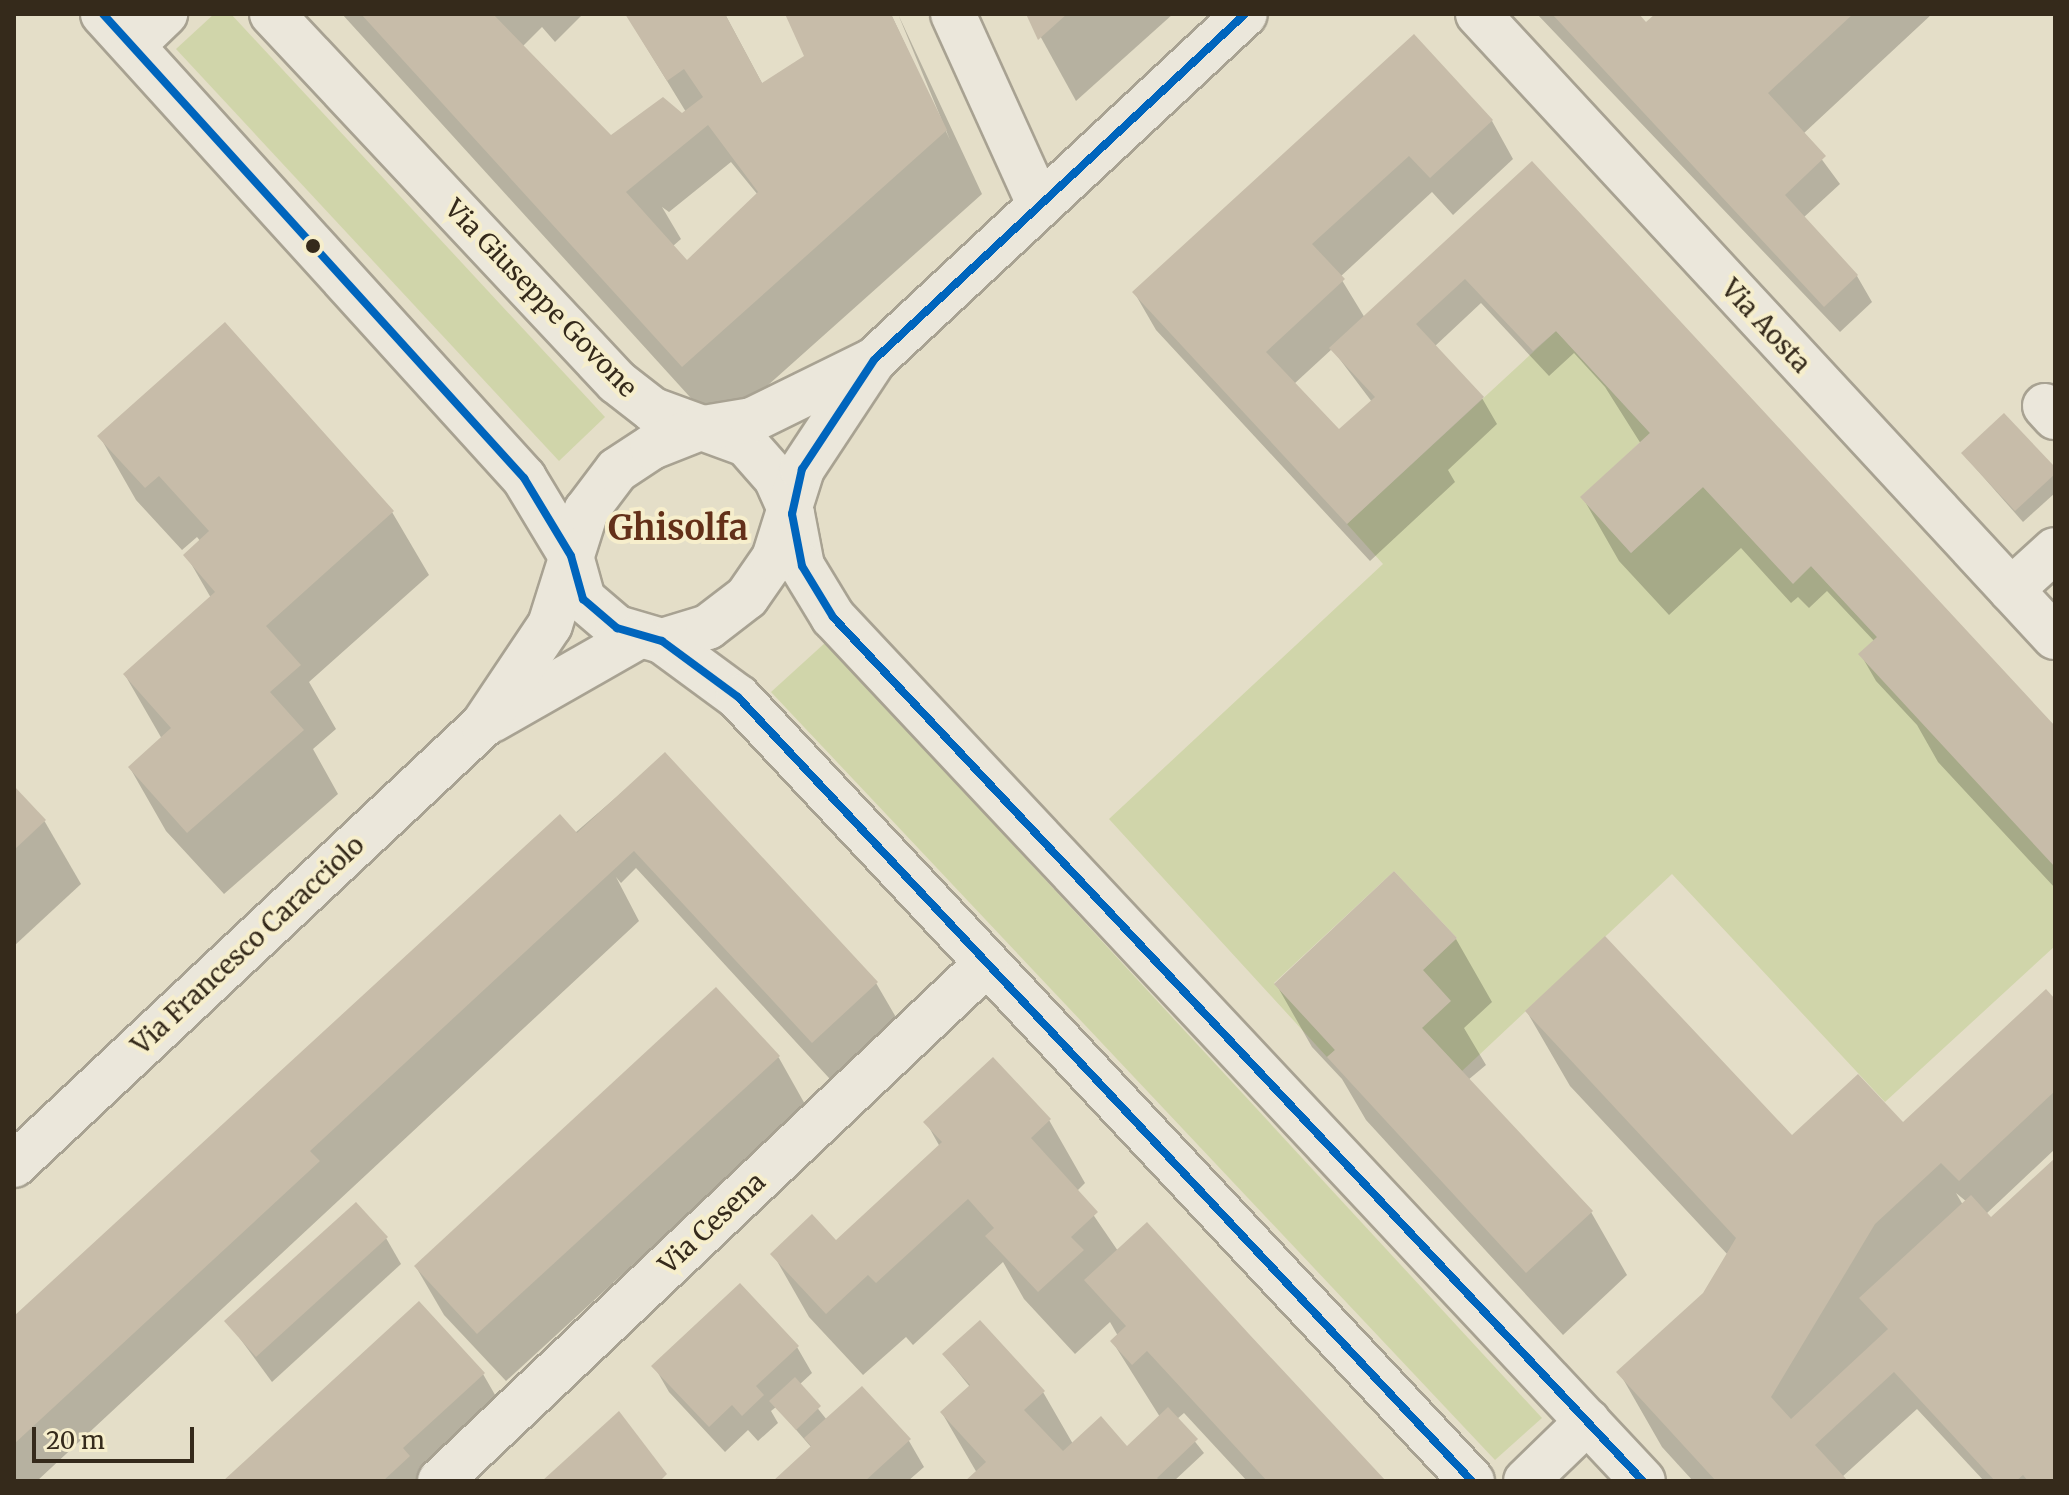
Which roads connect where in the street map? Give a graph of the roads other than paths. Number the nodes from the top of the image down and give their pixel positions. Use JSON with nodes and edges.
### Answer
{"nodes":[{"id":1,"x":103,"y":14,"type":"edge"},
{"id":2,"x":165,"y":14,"type":"edge"},
{"id":3,"x":272,"y":14,"type":"edge"},
{"id":4,"x":953,"y":14,"type":"edge"},
{"id":5,"x":1245,"y":14,"type":"edge"},
{"id":6,"x":1478,"y":14,"type":"edge"},
{"id":7,"x":133,"y":45,"type":"junction"},
{"id":8,"x":1039,"y":204,"type":"junction"},
{"id":9,"x":874,"y":360,"type":"junction"},
{"id":10,"x":698,"y":429,"type":"junction"},
{"id":11,"x":792,"y":514,"type":"junction"},
{"id":12,"x":2055,"y":550,"type":"edge"},
{"id":13,"x":571,"y":556,"type":"junction"},
{"id":14,"x":2011,"y":590,"type":"junction"},
{"id":15,"x":2055,"y":637,"type":"edge"},
{"id":16,"x":651,"y":639,"type":"junction"},
{"id":17,"x":483,"y":725,"type":"junction"},
{"id":18,"x":985,"y":965,"type":"junction"},
{"id":19,"x":14,"y":1165,"type":"edge"},
{"id":20,"x":1588,"y":1421,"type":"junction"},
{"id":21,"x":440,"y":1481,"type":"edge"},
{"id":22,"x":1472,"y":1481,"type":"edge"},
{"id":23,"x":1526,"y":1481,"type":"edge"},
{"id":24,"x":1643,"y":1481,"type":"edge"}],
"edges":[{"from":1,"to":7,"type":"street"},
{"from":2,"to":7,"type":"street"},
{"from":3,"to":10,"type":"street","name":"Via Giuseppe Govone"},
{"from":4,"to":8,"type":"street"},
{"from":5,"to":8,"type":"street"},
{"from":6,"to":14,"type":"street","name":"Via Aosta"},
{"from":7,"to":13,"type":"street"},
{"from":8,"to":9,"type":"street"},
{"from":9,"to":10,"type":"street"},
{"from":9,"to":11,"type":"street"},
{"from":10,"to":11,"type":"street","name":"Via Giuseppe Govone"},
{"from":10,"to":13,"type":"street"},
{"from":11,"to":16,"type":"street"},
{"from":11,"to":20,"type":"street","name":"Via Giuseppe Govone"},
{"from":12,"to":14,"type":"street"},
{"from":13,"to":16,"type":"street"},
{"from":13,"to":17,"type":"street","name":"Via Francesco Caracciolo"},
{"from":14,"to":15,"type":"street","name":"Via Aosta"},
{"from":16,"to":17,"type":"street","name":"Via Francesco Caracciolo"},
{"from":16,"to":18,"type":"street"},
{"from":17,"to":19,"type":"street","name":"Via Francesco Caracciolo"},
{"from":18,"to":21,"type":"street","name":"Via Cesena"},
{"from":18,"to":22,"type":"street"},
{"from":20,"to":23,"type":"street"},
{"from":20,"to":24,"type":"street","name":"Via Giuseppe Govone"}]}
